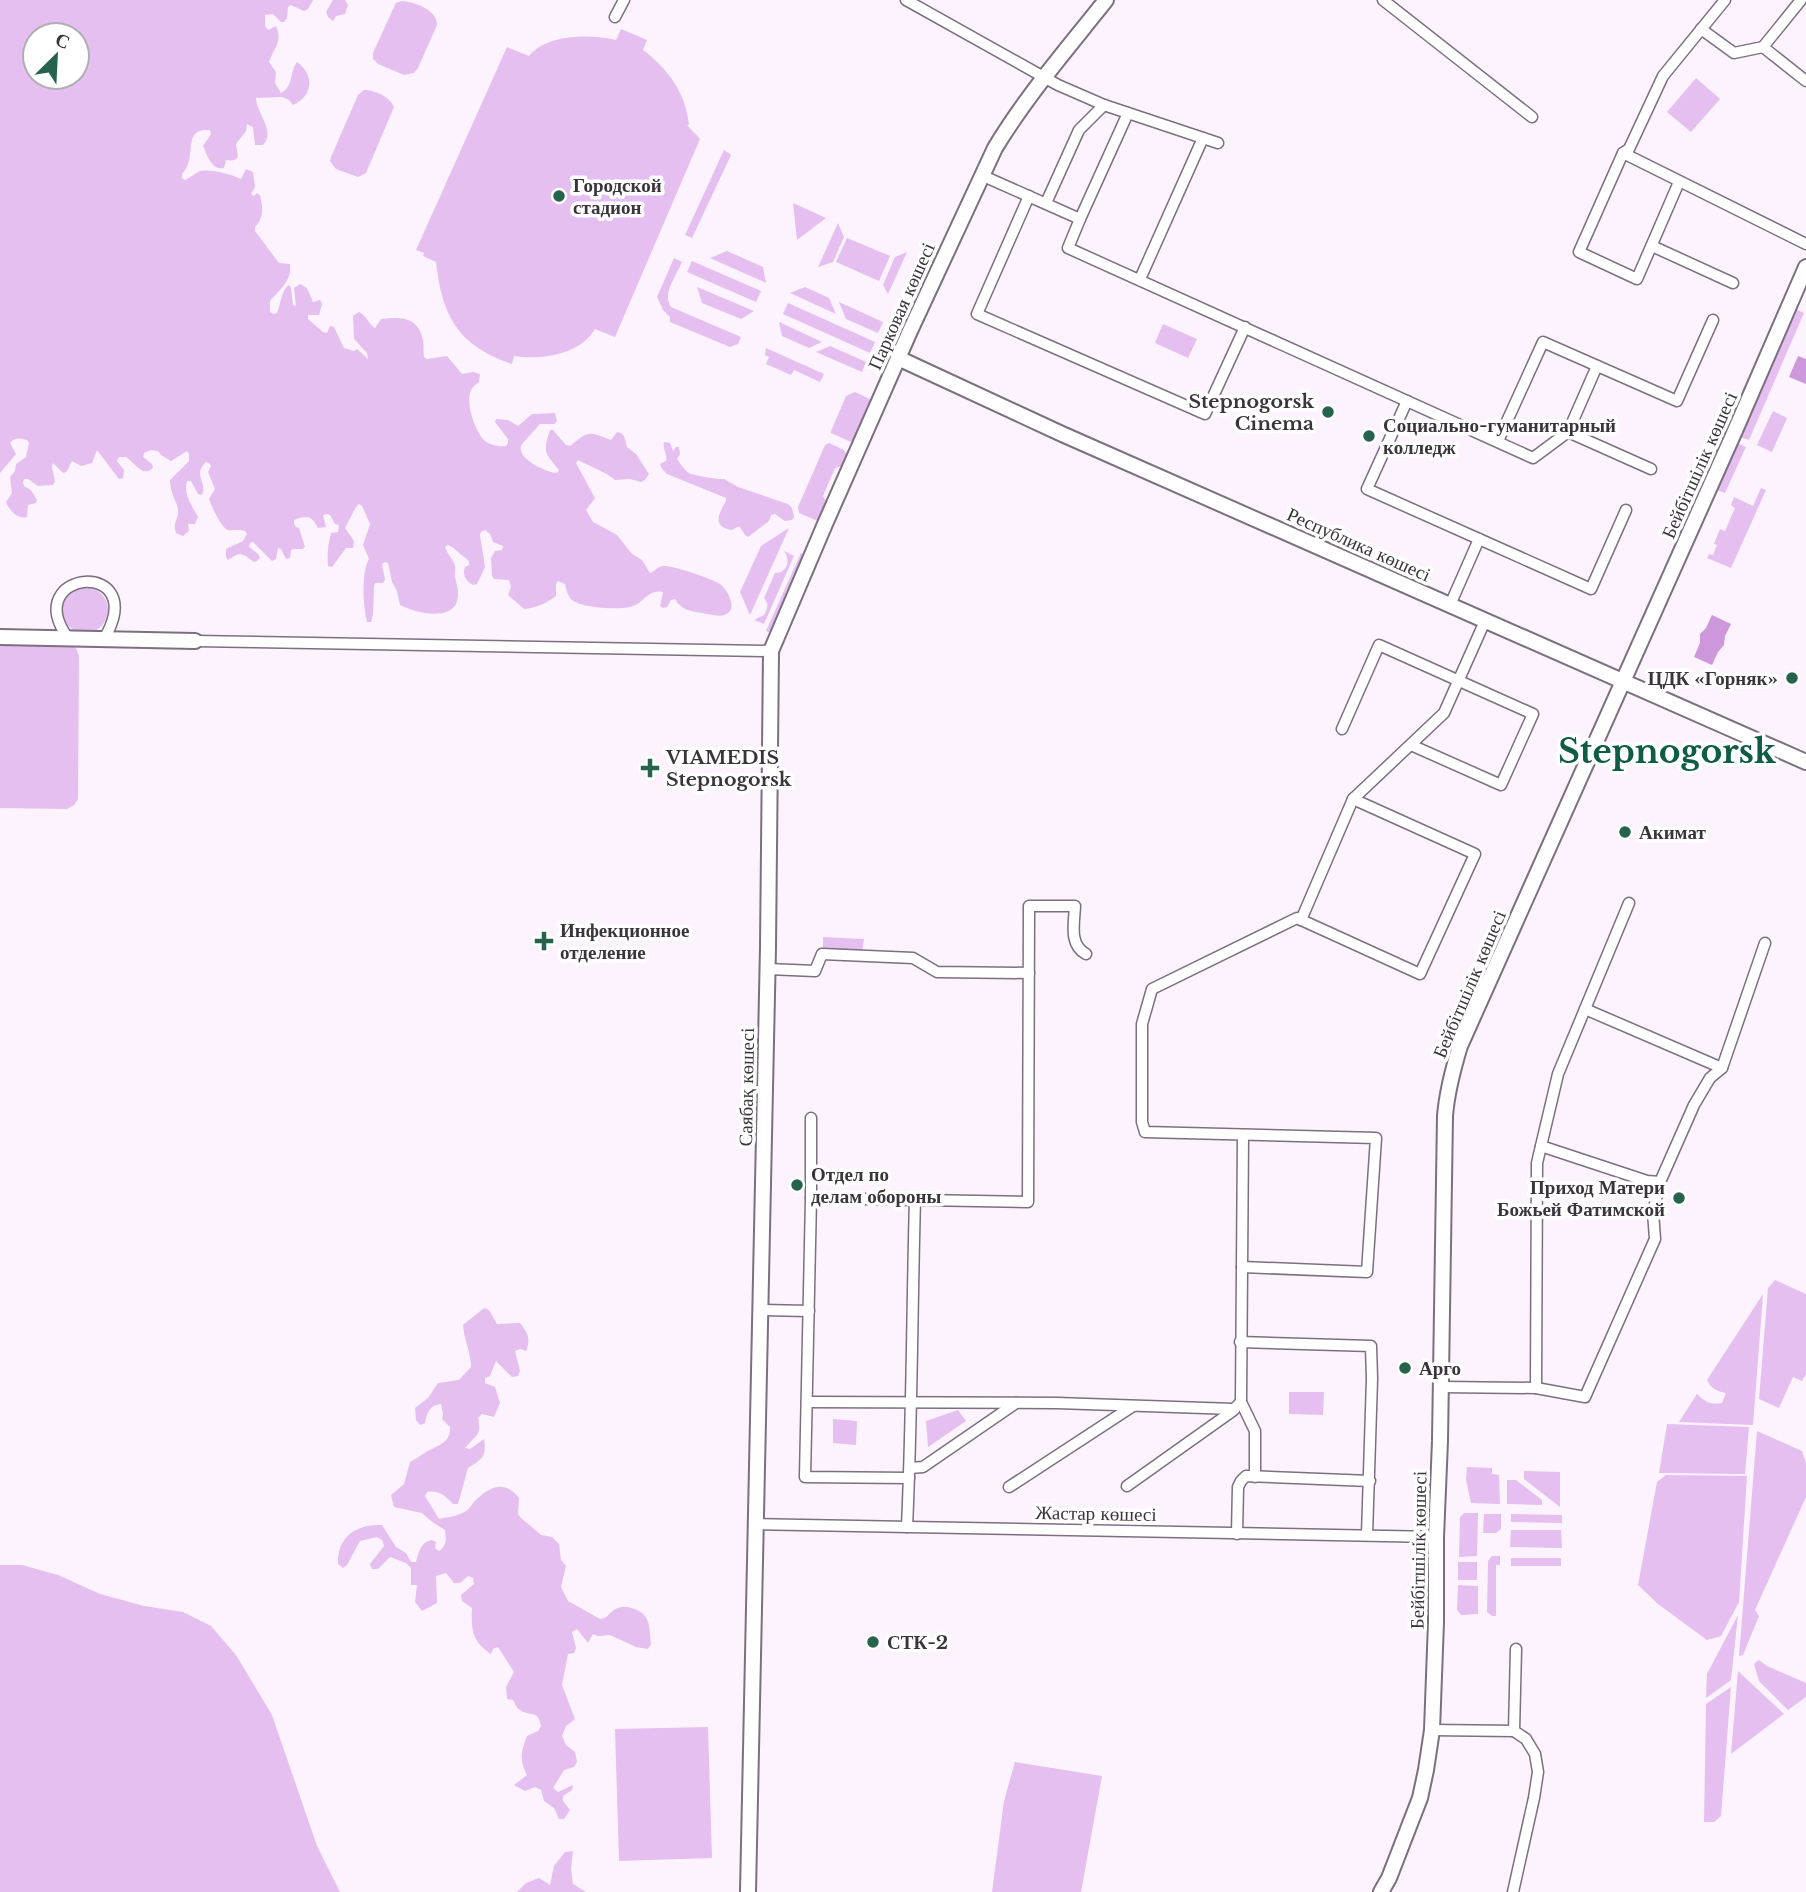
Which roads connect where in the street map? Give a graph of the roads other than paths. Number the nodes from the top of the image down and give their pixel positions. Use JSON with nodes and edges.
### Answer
{"nodes":[{"id":1,"x":624,"y":0,"type":"edge"},
{"id":2,"x":906,"y":0,"type":"edge"},
{"id":3,"x":1106,"y":0,"type":"edge"},
{"id":4,"x":1383,"y":0,"type":"edge"},
{"id":5,"x":1725,"y":0,"type":"edge"},
{"id":6,"x":1801,"y":0,"type":"edge"},
{"id":7,"x":615,"y":17,"type":"dead end"},
{"id":8,"x":1702,"y":29,"type":"junction"},
{"id":9,"x":1763,"y":47,"type":"junction"},
{"id":10,"x":1044,"y":78,"type":"junction"},
{"id":11,"x":1806,"y":81,"type":"edge"},
{"id":12,"x":1104,"y":105,"type":"junction"},
{"id":13,"x":1128,"y":113,"type":"junction"},
{"id":14,"x":1532,"y":117,"type":"dead end"},
{"id":15,"x":1203,"y":138,"type":"junction"},
{"id":16,"x":1218,"y":143,"type":"dead end"},
{"id":17,"x":1623,"y":153,"type":"junction"},
{"id":18,"x":981,"y":175,"type":"junction"},
{"id":19,"x":1679,"y":181,"type":"junction"},
{"id":20,"x":1029,"y":196,"type":"junction"},
{"id":21,"x":1046,"y":203,"type":"junction"},
{"id":22,"x":1080,"y":219,"type":"junction"},
{"id":23,"x":1806,"y":244,"type":"edge"},
{"id":24,"x":1652,"y":246,"type":"junction"},
{"id":25,"x":1806,"y":267,"type":"edge"},
{"id":26,"x":1140,"y":279,"type":"junction"},
{"id":27,"x":1733,"y":283,"type":"dead end"},
{"id":28,"x":1713,"y":320,"type":"dead end"},
{"id":29,"x":1245,"y":327,"type":"junction"},
{"id":30,"x":898,"y":358,"type":"junction"},
{"id":31,"x":1597,"y":366,"type":"junction"},
{"id":32,"x":1407,"y":401,"type":"junction"},
{"id":33,"x":1568,"y":432,"type":"junction"},
{"id":34,"x":1498,"y":442,"type":"junction"},
{"id":35,"x":1651,"y":469,"type":"dead end"},
{"id":36,"x":1626,"y":510,"type":"dead end"},
{"id":37,"x":1479,"y":539,"type":"junction"},
{"id":38,"x":1450,"y":605,"type":"junction"},
{"id":39,"x":1485,"y":621,"type":"junction"},
{"id":40,"x":0,"y":638,"type":"edge"},
{"id":41,"x":68,"y":638,"type":"junction"},
{"id":42,"x":104,"y":639,"type":"junction"},
{"id":43,"x":195,"y":641,"type":"joint"},
{"id":44,"x":771,"y":651,"type":"junction"},
{"id":45,"x":1459,"y":680,"type":"junction"},
{"id":46,"x":1622,"y":682,"type":"junction"},
{"id":47,"x":1342,"y":729,"type":"dead end"},
{"id":48,"x":1411,"y":745,"type":"junction"},
{"id":49,"x":1806,"y":762,"type":"edge"},
{"id":50,"x":1353,"y":800,"type":"junction"},
{"id":51,"x":1629,"y":903,"type":"dead end"},
{"id":52,"x":1301,"y":919,"type":"junction"},
{"id":53,"x":1765,"y":943,"type":"dead end"},
{"id":54,"x":1086,"y":954,"type":"dead end"},
{"id":55,"x":768,"y":970,"type":"junction"},
{"id":56,"x":1029,"y":973,"type":"junction"},
{"id":57,"x":1586,"y":1009,"type":"junction"},
{"id":58,"x":1722,"y":1068,"type":"junction"},
{"id":59,"x":811,"y":1118,"type":"dead end"},
{"id":60,"x":1243,"y":1135,"type":"junction"},
{"id":61,"x":1541,"y":1146,"type":"junction"},
{"id":62,"x":1660,"y":1182,"type":"junction"},
{"id":63,"x":811,"y":1198,"type":"junction"},
{"id":64,"x":915,"y":1199,"type":"junction"},
{"id":65,"x":1242,"y":1266,"type":"junction"},
{"id":66,"x":760,"y":1310,"type":"junction"},
{"id":67,"x":809,"y":1311,"type":"junction"},
{"id":68,"x":1240,"y":1342,"type":"junction"},
{"id":69,"x":1441,"y":1387,"type":"junction"},
{"id":70,"x":1536,"y":1388,"type":"junction"},
{"id":71,"x":807,"y":1402,"type":"junction"},
{"id":72,"x":1016,"y":1402,"type":"junction"},
{"id":73,"x":910,"y":1403,"type":"junction"},
{"id":74,"x":1134,"y":1406,"type":"junction"},
{"id":75,"x":1238,"y":1406,"type":"junction"},
{"id":76,"x":910,"y":1473,"type":"junction"},
{"id":77,"x":1255,"y":1476,"type":"junction"},
{"id":78,"x":1370,"y":1481,"type":"junction"},
{"id":79,"x":1127,"y":1486,"type":"dead end"},
{"id":80,"x":1009,"y":1487,"type":"dead end"},
{"id":81,"x":755,"y":1524,"type":"junction"},
{"id":82,"x":907,"y":1527,"type":"junction"},
{"id":83,"x":1237,"y":1534,"type":"junction"},
{"id":84,"x":1367,"y":1535,"type":"junction"},
{"id":85,"x":1436,"y":1536,"type":"junction"},
{"id":86,"x":1516,"y":1649,"type":"dead end"},
{"id":87,"x":1432,"y":1730,"type":"junction"},
{"id":88,"x":1514,"y":1731,"type":"junction"},
{"id":89,"x":748,"y":1892,"type":"edge"},
{"id":90,"x":1381,"y":1892,"type":"edge"},
{"id":91,"x":1513,"y":1892,"type":"edge"}],
"edges":[{"from":1,"to":7,"type":"street"},
{"from":2,"to":10,"type":"street"},
{"from":3,"to":10,"type":"street","name":"Парковая көшесі"},
{"from":4,"to":14,"type":"street"},
{"from":5,"to":8,"type":"street"},
{"from":6,"to":9,"type":"street"},
{"from":8,"to":9,"type":"street"},
{"from":8,"to":17,"type":"street"},
{"from":9,"to":11,"type":"street"},
{"from":10,"to":12,"type":"street"},
{"from":10,"to":18,"type":"street","name":"Парковая көшесі"},
{"from":12,"to":13,"type":"street"},
{"from":12,"to":21,"type":"street"},
{"from":13,"to":15,"type":"street"},
{"from":13,"to":22,"type":"street"},
{"from":15,"to":16,"type":"street"},
{"from":15,"to":26,"type":"street"},
{"from":17,"to":19,"type":"street"},
{"from":17,"to":24,"type":"street"},
{"from":18,"to":20,"type":"street"},
{"from":18,"to":30,"type":"street","name":"Парковая көшесі"},
{"from":19,"to":23,"type":"street"},
{"from":19,"to":24,"type":"street"},
{"from":20,"to":21,"type":"street"},
{"from":20,"to":29,"type":"street"},
{"from":21,"to":22,"type":"street"},
{"from":22,"to":26,"type":"street"},
{"from":24,"to":27,"type":"street"},
{"from":25,"to":46,"type":"street","name":"Бейбітшілік көшесі"},
{"from":26,"to":29,"type":"street"},
{"from":28,"to":31,"type":"street"},
{"from":29,"to":32,"type":"street"},
{"from":30,"to":38,"type":"street","name":"Республика көшесі"},
{"from":30,"to":44,"type":"street","name":"Парковая көшесі"},
{"from":31,"to":33,"type":"street"},
{"from":31,"to":34,"type":"street"},
{"from":32,"to":34,"type":"street"},
{"from":32,"to":37,"type":"street"},
{"from":33,"to":34,"type":"street"},
{"from":33,"to":35,"type":"street"},
{"from":36,"to":37,"type":"street"},
{"from":37,"to":38,"type":"street"},
{"from":38,"to":39,"type":"street","name":"Республика көшесі"},
{"from":39,"to":45,"type":"street"},
{"from":39,"to":46,"type":"street","name":"Республика көшесі"},
{"from":40,"to":41,"type":"street"},
{"from":41,"to":42,"type":"street"},
{"from":41,"to":42,"type":"street"},
{"from":42,"to":43,"type":"street"},
{"from":43,"to":44,"type":"street"},
{"from":44,"to":55,"type":"street","name":"Саябақ көшесі"},
{"from":45,"to":47,"type":"street"},
{"from":45,"to":48,"type":"street"},
{"from":45,"to":48,"type":"street"},
{"from":46,"to":49,"type":"street","name":"Республика көшесі"},
{"from":46,"to":69,"type":"street","name":"Бейбітшілік көшесі"},
{"from":48,"to":50,"type":"street"},
{"from":50,"to":52,"type":"street"},
{"from":50,"to":52,"type":"street"},
{"from":51,"to":57,"type":"street"},
{"from":52,"to":60,"type":"street"},
{"from":53,"to":58,"type":"street"},
{"from":54,"to":56,"type":"street"},
{"from":55,"to":56,"type":"street"},
{"from":55,"to":66,"type":"street","name":"Саябақ көшесі"},
{"from":56,"to":64,"type":"street"},
{"from":57,"to":58,"type":"street"},
{"from":57,"to":61,"type":"street"},
{"from":58,"to":62,"type":"street"},
{"from":59,"to":63,"type":"street"},
{"from":60,"to":65,"type":"street"},
{"from":60,"to":65,"type":"street"},
{"from":61,"to":62,"type":"street"},
{"from":61,"to":70,"type":"street"},
{"from":62,"to":70,"type":"street"},
{"from":63,"to":64,"type":"street"},
{"from":63,"to":67,"type":"street"},
{"from":64,"to":73,"type":"street"},
{"from":65,"to":68,"type":"street"},
{"from":66,"to":67,"type":"street"},
{"from":66,"to":81,"type":"street","name":"Саябақ көшесі"},
{"from":67,"to":71,"type":"street"},
{"from":68,"to":75,"type":"street"},
{"from":68,"to":78,"type":"street"},
{"from":69,"to":70,"type":"street"},
{"from":69,"to":85,"type":"street","name":"Бейбітшілік көшесі"},
{"from":71,"to":73,"type":"street"},
{"from":71,"to":76,"type":"street"},
{"from":72,"to":73,"type":"street"},
{"from":72,"to":74,"type":"street"},
{"from":72,"to":76,"type":"street"},
{"from":73,"to":76,"type":"street"},
{"from":74,"to":75,"type":"street"},
{"from":74,"to":80,"type":"street"},
{"from":75,"to":77,"type":"street"},
{"from":75,"to":79,"type":"street"},
{"from":76,"to":82,"type":"street"},
{"from":77,"to":78,"type":"street"},
{"from":77,"to":83,"type":"street"},
{"from":78,"to":84,"type":"street"},
{"from":81,"to":82,"type":"street","name":"Жастар көшесі"},
{"from":81,"to":89,"type":"street","name":"Саябақ көшесі"},
{"from":82,"to":83,"type":"street","name":"Жастар көшесі"},
{"from":83,"to":84,"type":"street","name":"Жастар көшесі"},
{"from":84,"to":85,"type":"street","name":"Жастар көшесі"},
{"from":85,"to":87,"type":"street","name":"Бейбітшілік көшесі"},
{"from":86,"to":88,"type":"street"},
{"from":87,"to":88,"type":"street"},
{"from":87,"to":90,"type":"street","name":"Бейбітшілік көшесі"},
{"from":88,"to":91,"type":"street"}]}
